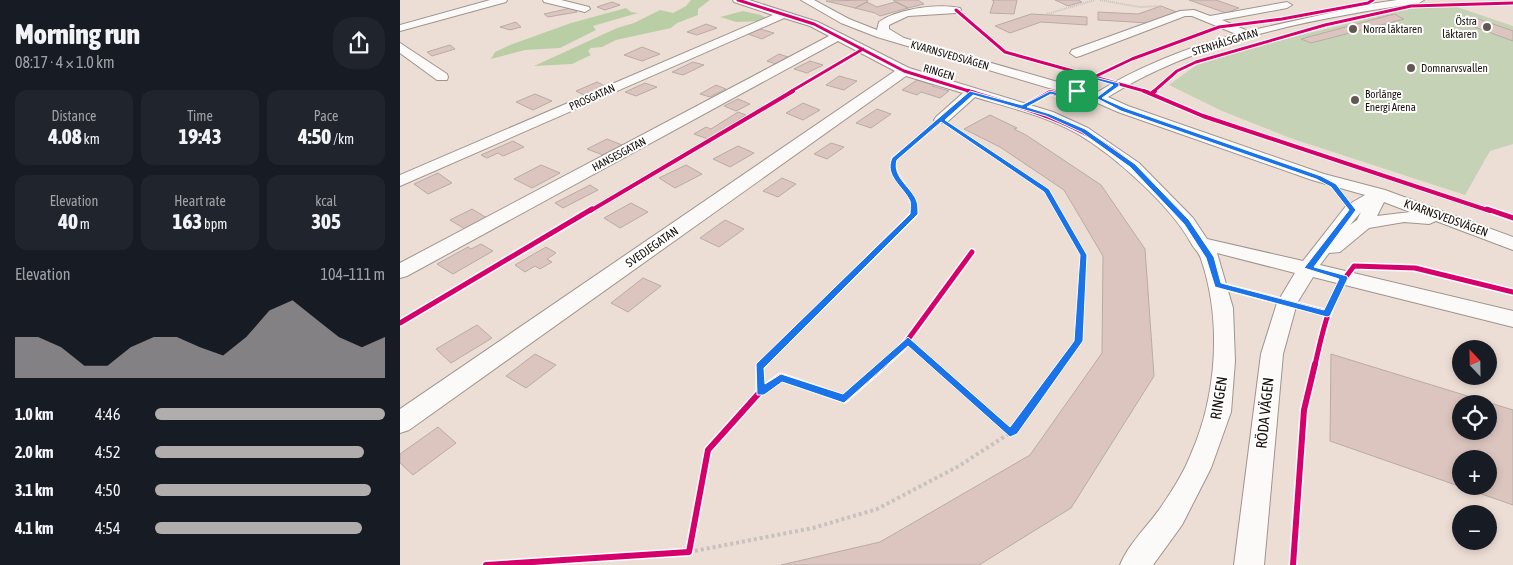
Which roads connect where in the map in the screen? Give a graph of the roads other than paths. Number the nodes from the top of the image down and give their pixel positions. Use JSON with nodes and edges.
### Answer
{"nodes":[{"id":1,"x":502,"y":0,"type":"edge"},
{"id":2,"x":548,"y":0,"type":"edge"},
{"id":3,"x":738,"y":0,"type":"edge"},
{"id":4,"x":806,"y":0,"type":"edge"},
{"id":5,"x":936,"y":0,"type":"edge"},
{"id":6,"x":1419,"y":0,"type":"edge"},
{"id":7,"x":1287,"y":5,"type":"dead end"},
{"id":8,"x":585,"y":9,"type":"dead end"},
{"id":9,"x":784,"y":14,"type":"junction"},
{"id":10,"x":1211,"y":19,"type":"junction"},
{"id":11,"x":400,"y":28,"type":"edge"},
{"id":12,"x":1245,"y":34,"type":"junction"},
{"id":13,"x":838,"y":36,"type":"junction"},
{"id":14,"x":913,"y":45,"type":"junction"},
{"id":15,"x":400,"y":47,"type":"edge"},
{"id":16,"x":1076,"y":53,"type":"dead end"},
{"id":17,"x":904,"y":72,"type":"junction"},
{"id":18,"x":442,"y":77,"type":"dead end"},
{"id":19,"x":972,"y":93,"type":"junction"},
{"id":20,"x":1098,"y":98,"type":"junction"},
{"id":21,"x":941,"y":120,"type":"road end"},
{"id":22,"x":1318,"y":177,"type":"junction"},
{"id":23,"x":400,"y":181,"type":"edge"},
{"id":24,"x":1379,"y":194,"type":"junction"},
{"id":25,"x":1358,"y":216,"type":"junction"},
{"id":26,"x":1450,"y":219,"type":"junction"},
{"id":27,"x":1200,"y":243,"type":"junction"},
{"id":28,"x":1513,"y":244,"type":"edge"},
{"id":29,"x":1308,"y":268,"type":"junction"},
{"id":30,"x":400,"y":271,"type":"edge"},
{"id":31,"x":1513,"y":319,"type":"edge"},
{"id":32,"x":400,"y":422,"type":"edge"},
{"id":33,"x":1135,"y":565,"type":"edge"},
{"id":34,"x":1250,"y":565,"type":"edge"}],
"edges":[{"from":1,"to":11,"type":"street"},
{"from":2,"to":8,"type":"street"},
{"from":3,"to":9,"type":"street","name":"RINGEN"},
{"from":4,"to":14,"type":"street","name":"KVARNSVEDSVÄGEN"},
{"from":5,"to":14,"type":"street"},
{"from":6,"to":12,"type":"street","name":"STENHÅLSGATAN"},
{"from":7,"to":10,"type":"street"},
{"from":9,"to":13,"type":"street","name":"RINGEN"},
{"from":9,"to":23,"type":"street","name":"PROSGATAN"},
{"from":10,"to":12,"type":"street"},
{"from":10,"to":16,"type":"street"},
{"from":12,"to":20,"type":"street","name":"STENHÅLSGATAN"},
{"from":13,"to":17,"type":"street","name":"RINGEN"},
{"from":13,"to":30,"type":"street","name":"HANSESGATAN"},
{"from":14,"to":20,"type":"street","name":"KVARNSVEDSVÄGEN"},
{"from":15,"to":18,"type":"street"},
{"from":17,"to":19,"type":"street","name":"RINGEN"},
{"from":17,"to":32,"type":"street","name":"SVEDJEGATAN"},
{"from":19,"to":21,"type":"street"},
{"from":19,"to":27,"type":"street","name":"RINGEN"},
{"from":20,"to":22,"type":"street","name":"KVARNSVEDSVÄGEN"},
{"from":20,"to":24,"type":"street","name":"KVARNSVEDSVÄGEN"},
{"from":22,"to":24,"type":"street","name":"KVARNSVEDSVÄGEN"},
{"from":22,"to":25,"type":"street"},
{"from":24,"to":25,"type":"street","name":"RÖDA VÄGEN"},
{"from":24,"to":26,"type":"street","name":"KVARNSVEDSVÄGEN"},
{"from":25,"to":26,"type":"street"},
{"from":25,"to":29,"type":"street","name":"RÖDA VÄGEN"},
{"from":26,"to":28,"type":"street","name":"KVARNSVEDSVÄGEN"},
{"from":27,"to":29,"type":"street"},
{"from":27,"to":33,"type":"street","name":"RINGEN"},
{"from":29,"to":31,"type":"street"},
{"from":29,"to":34,"type":"street","name":"RÖDA VÄGEN"}]}
